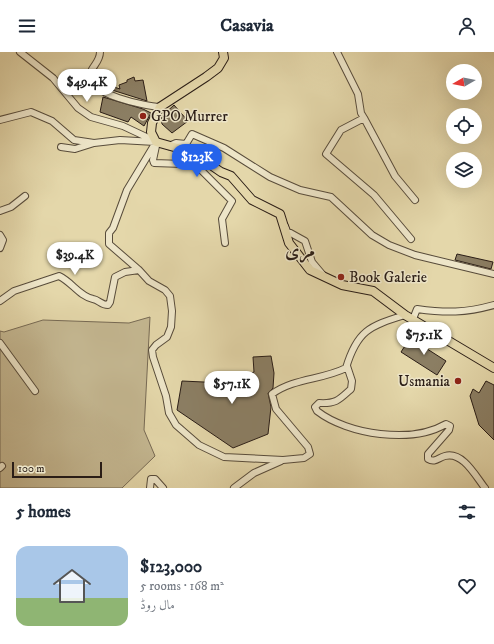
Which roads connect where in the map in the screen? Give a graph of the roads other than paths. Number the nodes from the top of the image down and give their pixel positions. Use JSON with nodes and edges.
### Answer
{"nodes":[{"id":1,"x":20,"y":52,"type":"edge"},
{"id":2,"x":100,"y":52,"type":"edge"},
{"id":3,"x":223,"y":52,"type":"edge"},
{"id":4,"x":337,"y":52,"type":"edge"},
{"id":5,"x":160,"y":107,"type":"junction"},
{"id":6,"x":364,"y":118,"type":"junction"},
{"id":7,"x":0,"y":120,"type":"edge"},
{"id":8,"x":156,"y":142,"type":"junction"},
{"id":9,"x":94,"y":143,"type":"junction"},
{"id":10,"x":167,"y":146,"type":"junction"},
{"id":11,"x":61,"y":147,"type":"dead end"},
{"id":12,"x":25,"y":196,"type":"dead end"},
{"id":13,"x":415,"y":200,"type":"dead end"},
{"id":14,"x":0,"y":211,"type":"edge"},
{"id":15,"x":281,"y":220,"type":"junction"},
{"id":16,"x":0,"y":234,"type":"edge"},
{"id":17,"x":411,"y":239,"type":"dead end"},
{"id":18,"x":224,"y":243,"type":"dead end"},
{"id":19,"x":0,"y":248,"type":"edge"},
{"id":20,"x":140,"y":270,"type":"junction"},
{"id":21,"x":494,"y":274,"type":"edge"},
{"id":22,"x":325,"y":278,"type":"junction"},
{"id":23,"x":0,"y":301,"type":"edge"},
{"id":24,"x":494,"y":305,"type":"edge"},
{"id":25,"x":405,"y":315,"type":"junction"},
{"id":26,"x":413,"y":319,"type":"junction"},
{"id":27,"x":0,"y":343,"type":"edge"},
{"id":28,"x":347,"y":366,"type":"junction"},
{"id":29,"x":494,"y":368,"type":"edge"},
{"id":30,"x":35,"y":390,"type":"dead end"},
{"id":31,"x":283,"y":460,"type":"junction"},
{"id":32,"x":150,"y":488,"type":"edge"},
{"id":33,"x":164,"y":488,"type":"edge"},
{"id":34,"x":234,"y":488,"type":"edge"},
{"id":35,"x":485,"y":488,"type":"edge"}],
"edges":[{"from":1,"to":8,"type":"street"},
{"from":2,"to":5,"type":"street"},
{"from":3,"to":5,"type":"main road"},
{"from":4,"to":6,"type":"street"},
{"from":5,"to":8,"type":"main road"},
{"from":6,"to":13,"type":"street"},
{"from":6,"to":17,"type":"street"},
{"from":7,"to":9,"type":"street"},
{"from":8,"to":9,"type":"street"},
{"from":8,"to":10,"type":"main road"},
{"from":8,"to":18,"type":"street"},
{"from":8,"to":20,"type":"street"},
{"from":9,"to":11,"type":"street"},
{"from":10,"to":15,"type":"main road"},
{"from":10,"to":21,"type":"street"},
{"from":12,"to":14,"type":"street"},
{"from":15,"to":22,"type":"main road"},
{"from":15,"to":22,"type":"street"},
{"from":16,"to":19,"type":"street"},
{"from":20,"to":23,"type":"street"},
{"from":20,"to":31,"type":"street"},
{"from":22,"to":25,"type":"main road"},
{"from":24,"to":26,"type":"street"},
{"from":25,"to":26,"type":"main road"},
{"from":25,"to":28,"type":"street"},
{"from":26,"to":29,"type":"main road"},
{"from":27,"to":30,"type":"street"},
{"from":28,"to":31,"type":"street"},
{"from":28,"to":35,"type":"street"},
{"from":31,"to":34,"type":"street"},
{"from":32,"to":33,"type":"street"}]}
